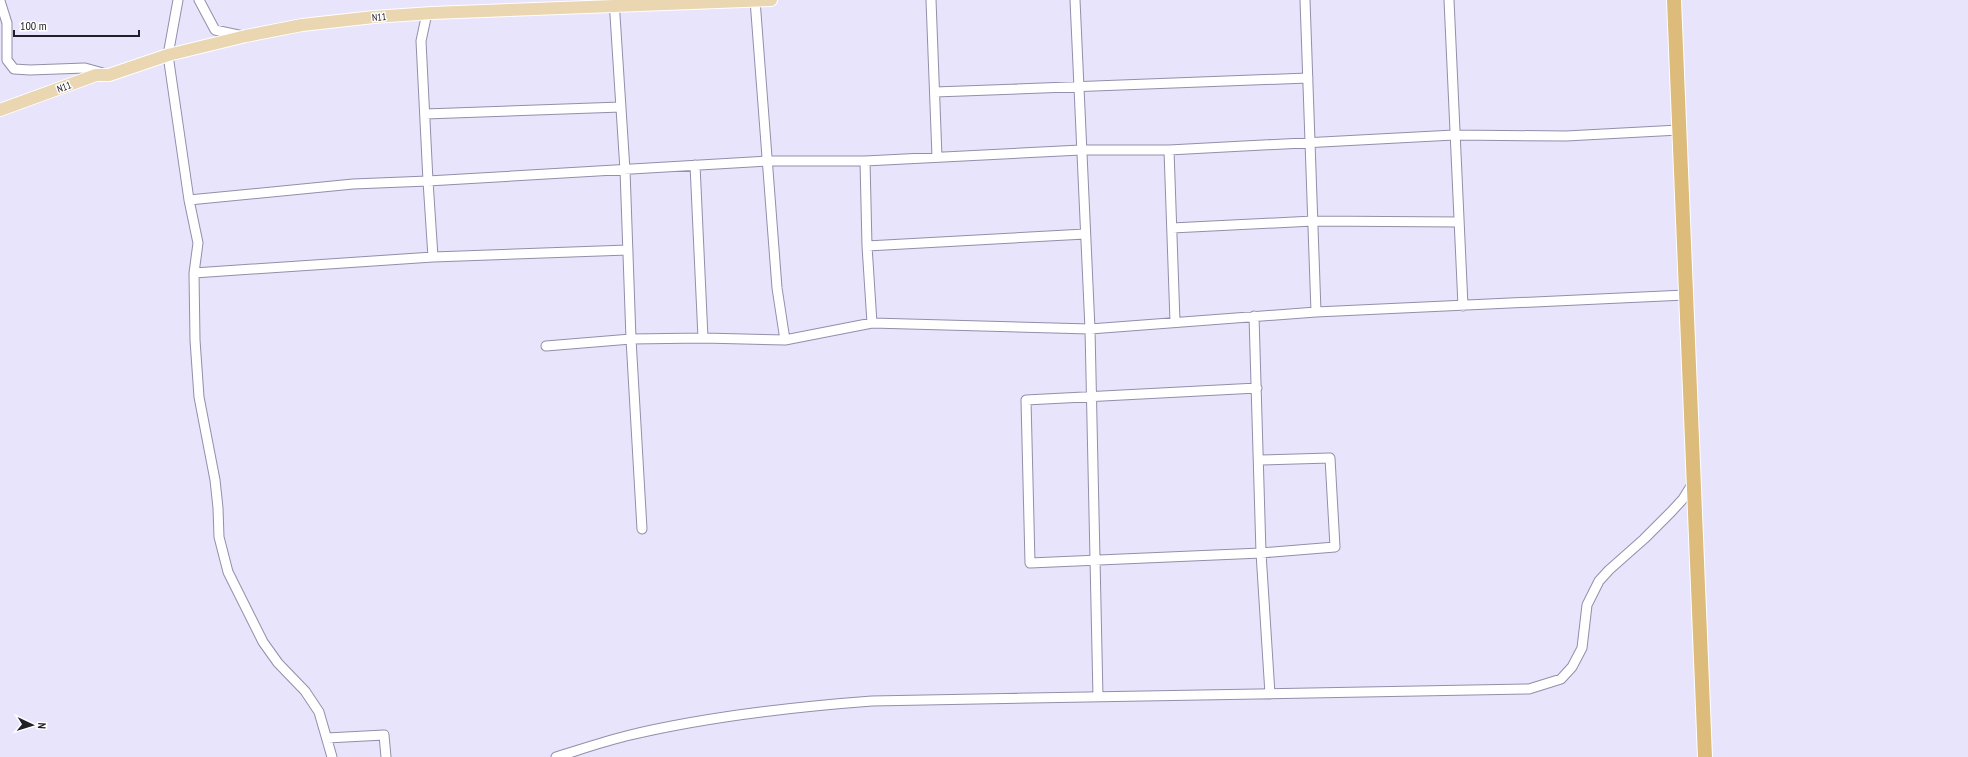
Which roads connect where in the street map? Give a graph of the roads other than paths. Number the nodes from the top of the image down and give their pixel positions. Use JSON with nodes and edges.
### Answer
{"nodes":[{"id":1,"x":178,"y":0,"type":"edge"},
{"id":2,"x":199,"y":0,"type":"edge"},
{"id":3,"x":755,"y":0,"type":"edge"},
{"id":4,"x":771,"y":0,"type":"edge"},
{"id":5,"x":931,"y":0,"type":"edge"},
{"id":6,"x":1075,"y":0,"type":"edge"},
{"id":7,"x":1305,"y":0,"type":"edge"},
{"id":8,"x":1449,"y":0,"type":"edge"},
{"id":9,"x":1674,"y":0,"type":"edge"},
{"id":10,"x":0,"y":1,"type":"edge"},
{"id":11,"x":614,"y":3,"type":"edge"},
{"id":12,"x":427,"y":13,"type":"junction"},
{"id":13,"x":246,"y":36,"type":"junction"},
{"id":14,"x":168,"y":56,"type":"junction"},
{"id":15,"x":109,"y":75,"type":"junction"},
{"id":16,"x":1308,"y":78,"type":"junction"},
{"id":17,"x":1079,"y":88,"type":"junction"},
{"id":18,"x":935,"y":92,"type":"junction"},
{"id":19,"x":621,"y":107,"type":"junction"},
{"id":20,"x":0,"y":110,"type":"edge"},
{"id":21,"x":425,"y":114,"type":"junction"},
{"id":22,"x":1679,"y":130,"type":"junction"},
{"id":23,"x":1454,"y":135,"type":"junction"},
{"id":24,"x":1310,"y":142,"type":"junction"},
{"id":25,"x":1081,"y":150,"type":"junction"},
{"id":26,"x":1169,"y":150,"type":"junction"},
{"id":27,"x":937,"y":158,"type":"junction"},
{"id":28,"x":768,"y":161,"type":"junction"},
{"id":29,"x":865,"y":161,"type":"junction"},
{"id":30,"x":695,"y":166,"type":"junction"},
{"id":31,"x":625,"y":170,"type":"junction"},
{"id":32,"x":428,"y":181,"type":"junction"},
{"id":33,"x":189,"y":200,"type":"junction"},
{"id":34,"x":1313,"y":220,"type":"junction"},
{"id":35,"x":1459,"y":222,"type":"junction"},
{"id":36,"x":1172,"y":228,"type":"junction"},
{"id":37,"x":1085,"y":234,"type":"junction"},
{"id":38,"x":867,"y":246,"type":"junction"},
{"id":39,"x":628,"y":250,"type":"junction"},
{"id":40,"x":434,"y":258,"type":"junction"},
{"id":41,"x":194,"y":273,"type":"junction"},
{"id":42,"x":1685,"y":295,"type":"junction"},
{"id":43,"x":1463,"y":306,"type":"junction"},
{"id":44,"x":1316,"y":312,"type":"junction"},
{"id":45,"x":1254,"y":316,"type":"junction"},
{"id":46,"x":1175,"y":322,"type":"junction"},
{"id":47,"x":872,"y":323,"type":"junction"},
{"id":48,"x":1090,"y":329,"type":"junction"},
{"id":49,"x":703,"y":338,"type":"junction"},
{"id":50,"x":631,"y":339,"type":"junction"},
{"id":51,"x":785,"y":340,"type":"junction"},
{"id":52,"x":546,"y":346,"type":"dead end"},
{"id":53,"x":1256,"y":388,"type":"junction"},
{"id":54,"x":1092,"y":396,"type":"junction"},
{"id":55,"x":1259,"y":460,"type":"junction"},
{"id":56,"x":1693,"y":483,"type":"junction"},
{"id":57,"x":642,"y":529,"type":"dead end"},
{"id":58,"x":1261,"y":553,"type":"junction"},
{"id":59,"x":1095,"y":560,"type":"junction"},
{"id":60,"x":1270,"y":694,"type":"junction"},
{"id":61,"x":1098,"y":697,"type":"junction"},
{"id":62,"x":327,"y":738,"type":"junction"},
{"id":63,"x":332,"y":757,"type":"edge"},
{"id":64,"x":386,"y":757,"type":"edge"},
{"id":65,"x":556,"y":757,"type":"edge"},
{"id":66,"x":1704,"y":757,"type":"edge"}],
"edges":[{"from":1,"to":14,"type":"street"},
{"from":2,"to":13,"type":"street"},
{"from":3,"to":4,"type":"main road","name":"N11"},
{"from":3,"to":11,"type":"main road","name":"N11"},
{"from":3,"to":28,"type":"street"},
{"from":5,"to":18,"type":"street"},
{"from":6,"to":17,"type":"street"},
{"from":7,"to":16,"type":"street"},
{"from":8,"to":23,"type":"street"},
{"from":9,"to":22,"type":"highway"},
{"from":10,"to":15,"type":"street"},
{"from":11,"to":12,"type":"main road","name":"N11"},
{"from":11,"to":19,"type":"street"},
{"from":12,"to":13,"type":"main road","name":"N11"},
{"from":12,"to":21,"type":"street"},
{"from":13,"to":14,"type":"main road","name":"N11"},
{"from":14,"to":15,"type":"main road","name":"N11"},
{"from":14,"to":33,"type":"street"},
{"from":15,"to":20,"type":"main road","name":"N11"},
{"from":16,"to":17,"type":"street"},
{"from":16,"to":24,"type":"street"},
{"from":17,"to":18,"type":"street"},
{"from":17,"to":25,"type":"street"},
{"from":18,"to":27,"type":"street"},
{"from":19,"to":21,"type":"street"},
{"from":19,"to":31,"type":"street"},
{"from":21,"to":32,"type":"street"},
{"from":22,"to":23,"type":"street"},
{"from":22,"to":42,"type":"highway"},
{"from":23,"to":24,"type":"street"},
{"from":23,"to":35,"type":"street"},
{"from":24,"to":26,"type":"street"},
{"from":24,"to":34,"type":"street"},
{"from":25,"to":26,"type":"street"},
{"from":25,"to":27,"type":"street"},
{"from":25,"to":37,"type":"street"},
{"from":26,"to":36,"type":"street"},
{"from":27,"to":29,"type":"street"},
{"from":28,"to":29,"type":"street"},
{"from":28,"to":30,"type":"street"},
{"from":28,"to":51,"type":"street"},
{"from":29,"to":38,"type":"street"},
{"from":30,"to":31,"type":"street"},
{"from":30,"to":49,"type":"street"},
{"from":31,"to":32,"type":"street"},
{"from":31,"to":39,"type":"street"},
{"from":32,"to":33,"type":"street"},
{"from":32,"to":40,"type":"street"},
{"from":33,"to":41,"type":"street"},
{"from":34,"to":35,"type":"street"},
{"from":34,"to":36,"type":"street"},
{"from":34,"to":44,"type":"street"},
{"from":35,"to":43,"type":"street"},
{"from":36,"to":46,"type":"street"},
{"from":37,"to":38,"type":"street"},
{"from":37,"to":48,"type":"street"},
{"from":38,"to":47,"type":"street"},
{"from":39,"to":40,"type":"street"},
{"from":39,"to":50,"type":"street"},
{"from":40,"to":41,"type":"street"},
{"from":41,"to":62,"type":"street"},
{"from":42,"to":43,"type":"street"},
{"from":42,"to":56,"type":"highway"},
{"from":43,"to":44,"type":"street"},
{"from":44,"to":45,"type":"street"},
{"from":45,"to":46,"type":"street"},
{"from":45,"to":53,"type":"street"},
{"from":46,"to":48,"type":"street"},
{"from":47,"to":48,"type":"street"},
{"from":47,"to":51,"type":"street"},
{"from":48,"to":54,"type":"street"},
{"from":49,"to":50,"type":"street"},
{"from":49,"to":51,"type":"street"},
{"from":50,"to":52,"type":"street"},
{"from":50,"to":57,"type":"street"},
{"from":53,"to":54,"type":"street"},
{"from":53,"to":55,"type":"street"},
{"from":54,"to":59,"type":"street"},
{"from":54,"to":59,"type":"street"},
{"from":55,"to":58,"type":"street"},
{"from":55,"to":58,"type":"street"},
{"from":56,"to":60,"type":"street"},
{"from":56,"to":66,"type":"highway"},
{"from":58,"to":59,"type":"street"},
{"from":58,"to":60,"type":"street"},
{"from":59,"to":61,"type":"street"},
{"from":60,"to":61,"type":"street"},
{"from":61,"to":65,"type":"street"},
{"from":62,"to":63,"type":"street"},
{"from":62,"to":64,"type":"street"}]}
